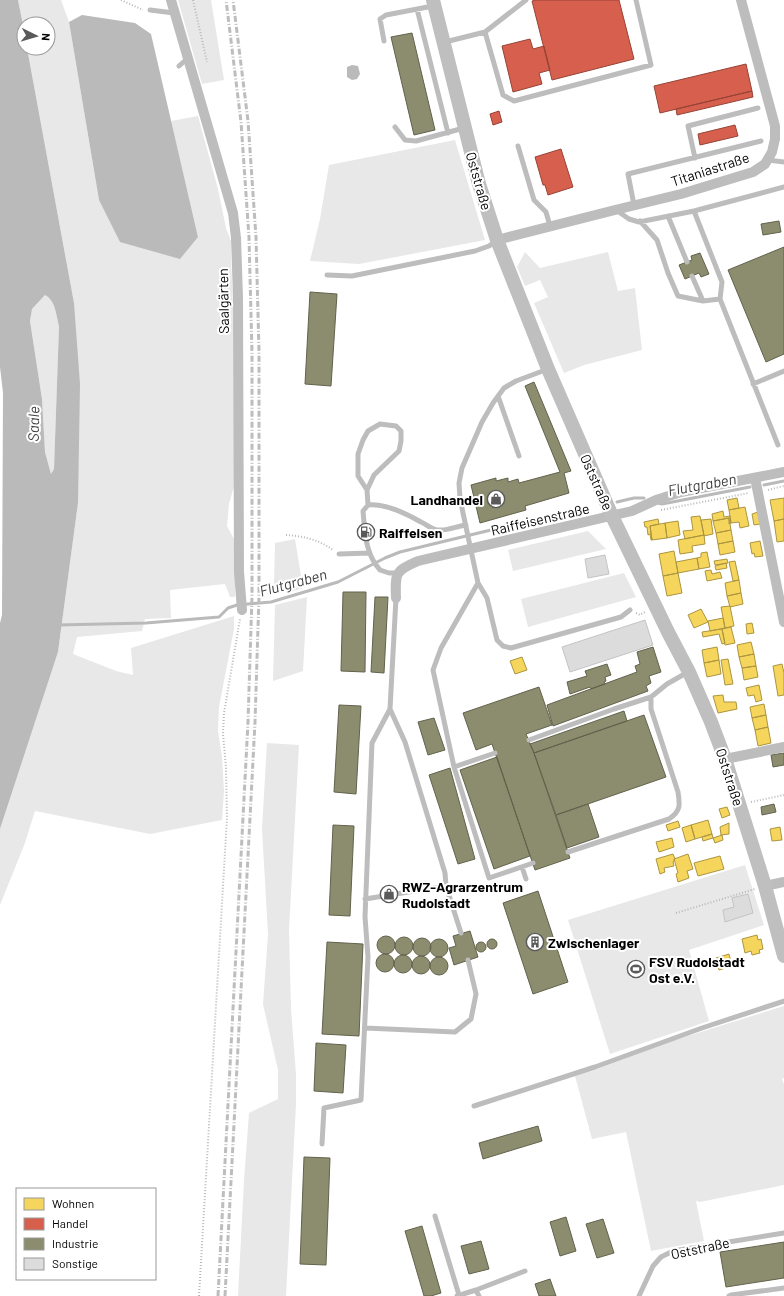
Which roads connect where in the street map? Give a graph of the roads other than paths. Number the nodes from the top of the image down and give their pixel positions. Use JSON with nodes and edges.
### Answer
{"nodes":[{"id":1,"x":171,"y":0,"type":"edge"},
{"id":2,"x":526,"y":0,"type":"edge"},
{"id":3,"x":636,"y":0,"type":"edge"},
{"id":4,"x":741,"y":0,"type":"edge"},
{"id":5,"x":433,"y":3,"type":"edge"},
{"id":6,"x":417,"y":9,"type":"junction"},
{"id":7,"x":150,"y":10,"type":"road end"},
{"id":8,"x":174,"y":13,"type":"junction"},
{"id":9,"x":485,"y":32,"type":"junction"},
{"id":10,"x":384,"y":41,"type":"dead end"},
{"id":11,"x":442,"y":42,"type":"junction"},
{"id":12,"x":188,"y":58,"type":"junction"},
{"id":13,"x":179,"y":66,"type":"dead end"},
{"id":14,"x":758,"y":108,"type":"dead end"},
{"id":15,"x":395,"y":127,"type":"dead end"},
{"id":16,"x":465,"y":128,"type":"junction"},
{"id":17,"x":448,"y":133,"type":"junction"},
{"id":18,"x":761,"y":141,"type":"dead end"},
{"id":19,"x":518,"y":146,"type":"dead end"},
{"id":20,"x":695,"y":158,"type":"junction"},
{"id":21,"x":768,"y":160,"type":"junction"},
{"id":22,"x":784,"y":162,"type":"edge"},
{"id":23,"x":784,"y":187,"type":"edge"},
{"id":24,"x":634,"y":205,"type":"junction"},
{"id":25,"x":615,"y":210,"type":"junction"},
{"id":26,"x":694,"y":211,"type":"junction"},
{"id":27,"x":668,"y":216,"type":"junction"},
{"id":28,"x":640,"y":222,"type":"junction"},
{"id":29,"x":550,"y":226,"type":"junction"},
{"id":30,"x":497,"y":240,"type":"junction"},
{"id":31,"x":687,"y":262,"type":"dead end"},
{"id":32,"x":327,"y":275,"type":"dead end"},
{"id":33,"x":692,"y":276,"type":"dead end"},
{"id":34,"x":720,"y":299,"type":"junction"},
{"id":35,"x":703,"y":301,"type":"junction"},
{"id":36,"x":548,"y":369,"type":"junction"},
{"id":37,"x":784,"y":371,"type":"edge"},
{"id":38,"x":754,"y":384,"type":"junction"},
{"id":39,"x":498,"y":396,"type":"junction"},
{"id":40,"x":778,"y":445,"type":"dead end"},
{"id":41,"x":519,"y":456,"type":"dead end"},
{"id":42,"x":784,"y":472,"type":"edge"},
{"id":43,"x":755,"y":478,"type":"junction"},
{"id":44,"x":368,"y":490,"type":"junction"},
{"id":45,"x":368,"y":505,"type":"junction"},
{"id":46,"x":612,"y":516,"type":"junction"},
{"id":47,"x":466,"y":525,"type":"junction"},
{"id":48,"x":470,"y":544,"type":"junction"},
{"id":49,"x":370,"y":553,"type":"junction"},
{"id":50,"x":339,"y":554,"type":"road end"},
{"id":51,"x":397,"y":573,"type":"junction"},
{"id":52,"x":478,"y":583,"type":"junction"},
{"id":53,"x":396,"y":598,"type":"joint"},
{"id":54,"x":242,"y":610,"type":"road end"},
{"id":55,"x":630,"y":610,"type":"road end"},
{"id":56,"x":784,"y":622,"type":"edge"},
{"id":57,"x":689,"y":672,"type":"junction"},
{"id":58,"x":651,"y":697,"type":"junction"},
{"id":59,"x":390,"y":709,"type":"junction"},
{"id":60,"x":529,"y":740,"type":"dead end"},
{"id":61,"x":784,"y":747,"type":"edge"},
{"id":62,"x":495,"y":753,"type":"dead end"},
{"id":63,"x":725,"y":759,"type":"junction"},
{"id":64,"x":454,"y":767,"type":"junction"},
{"id":65,"x":568,"y":852,"type":"dead end"},
{"id":66,"x":533,"y":863,"type":"dead end"},
{"id":67,"x":522,"y":867,"type":"junction"},
{"id":68,"x":526,"y":879,"type":"dead end"},
{"id":69,"x":784,"y":882,"type":"edge"},
{"id":70,"x":446,"y":886,"type":"junction"},
{"id":71,"x":765,"y":886,"type":"junction"},
{"id":72,"x":365,"y":899,"type":"junction"},
{"id":73,"x":460,"y":934,"type":"dead end"},
{"id":74,"x":784,"y":956,"type":"edge"},
{"id":75,"x":468,"y":960,"type":"dead end"},
{"id":76,"x":784,"y":1001,"type":"edge"},
{"id":77,"x":365,"y":1028,"type":"junction"},
{"id":78,"x":474,"y":1106,"type":"dead end"},
{"id":79,"x":322,"y":1144,"type":"dead end"},
{"id":80,"x":435,"y":1216,"type":"dead end"},
{"id":81,"x":784,"y":1233,"type":"edge"},
{"id":82,"x":525,"y":1271,"type":"dead end"},
{"id":83,"x":784,"y":1288,"type":"edge"},
{"id":84,"x":476,"y":1290,"type":"junction"},
{"id":85,"x":458,"y":1296,"type":"edge"},
{"id":86,"x":479,"y":1296,"type":"edge"},
{"id":87,"x":639,"y":1296,"type":"edge"},
{"id":88,"x":729,"y":1296,"type":"edge"}],
"edges":[{"from":1,"to":8,"type":"street","name":"Saalgärten"},
{"from":2,"to":9,"type":"lane"},
{"from":3,"to":9,"type":"lane"},
{"from":4,"to":21,"type":"street","name":"Titaniastraße"},
{"from":5,"to":6,"type":"lane"},
{"from":5,"to":11,"type":"street","name":"Oststraße"},
{"from":6,"to":10,"type":"lane"},
{"from":6,"to":17,"type":"lane"},
{"from":7,"to":8,"type":"lane"},
{"from":8,"to":12,"type":"street","name":"Saalgärten"},
{"from":9,"to":11,"type":"lane"},
{"from":11,"to":16,"type":"street","name":"Oststraße"},
{"from":12,"to":13,"type":"lane"},
{"from":12,"to":54,"type":"street","name":"Saalgärten"},
{"from":14,"to":20,"type":"lane"},
{"from":15,"to":17,"type":"lane"},
{"from":16,"to":17,"type":"lane"},
{"from":16,"to":30,"type":"street","name":"Oststraße"},
{"from":18,"to":20,"type":"lane"},
{"from":19,"to":29,"type":"lane"},
{"from":20,"to":24,"type":"lane"},
{"from":21,"to":22,"type":"lane"},
{"from":21,"to":24,"type":"street","name":"Titaniastraße"},
{"from":23,"to":26,"type":"lane"},
{"from":24,"to":25,"type":"street","name":"Titaniastraße"},
{"from":25,"to":28,"type":"lane"},
{"from":25,"to":29,"type":"street","name":"Titaniastraße"},
{"from":26,"to":27,"type":"lane"},
{"from":26,"to":34,"type":"lane"},
{"from":27,"to":28,"type":"lane"},
{"from":27,"to":31,"type":"lane"},
{"from":28,"to":35,"type":"lane"},
{"from":29,"to":30,"type":"street","name":"Titaniastraße"},
{"from":30,"to":32,"type":"lane"},
{"from":30,"to":36,"type":"street","name":"Oststraße"},
{"from":33,"to":35,"type":"lane"},
{"from":34,"to":35,"type":"lane"},
{"from":34,"to":38,"type":"lane"},
{"from":36,"to":39,"type":"lane"},
{"from":36,"to":46,"type":"street","name":"Oststraße"},
{"from":37,"to":38,"type":"lane"},
{"from":38,"to":40,"type":"lane"},
{"from":39,"to":41,"type":"lane"},
{"from":39,"to":47,"type":"lane"},
{"from":42,"to":43,"type":"street","name":"Raiffeisenstraße"},
{"from":43,"to":46,"type":"street","name":"Raiffeisenstraße"},
{"from":43,"to":56,"type":"street"},
{"from":44,"to":44,"type":"lane"},
{"from":44,"to":45,"type":"lane"},
{"from":45,"to":47,"type":"lane"},
{"from":45,"to":49,"type":"lane"},
{"from":46,"to":48,"type":"street","name":"Raiffeisenstraße"},
{"from":46,"to":57,"type":"street","name":"Oststraße"},
{"from":47,"to":48,"type":"lane"},
{"from":48,"to":51,"type":"street","name":"Raiffeisenstraße"},
{"from":48,"to":52,"type":"lane"},
{"from":49,"to":50,"type":"lane"},
{"from":49,"to":51,"type":"lane"},
{"from":51,"to":53,"type":"street"},
{"from":52,"to":55,"type":"lane"},
{"from":52,"to":64,"type":"lane"},
{"from":53,"to":59,"type":"lane"},
{"from":57,"to":58,"type":"lane"},
{"from":57,"to":63,"type":"street","name":"Oststraße"},
{"from":58,"to":60,"type":"lane"},
{"from":58,"to":65,"type":"lane"},
{"from":59,"to":70,"type":"lane"},
{"from":59,"to":72,"type":"lane"},
{"from":61,"to":63,"type":"street"},
{"from":62,"to":64,"type":"lane"},
{"from":63,"to":71,"type":"street","name":"Oststraße"},
{"from":64,"to":67,"type":"lane"},
{"from":66,"to":67,"type":"lane"},
{"from":67,"to":68,"type":"lane"},
{"from":69,"to":71,"type":"street"},
{"from":70,"to":72,"type":"lane"},
{"from":70,"to":73,"type":"lane"},
{"from":71,"to":74,"type":"street","name":"Oststraße"},
{"from":72,"to":77,"type":"lane"},
{"from":75,"to":77,"type":"lane"},
{"from":76,"to":78,"type":"lane"},
{"from":77,"to":79,"type":"lane"},
{"from":80,"to":85,"type":"lane"},
{"from":81,"to":87,"type":"lane","name":"Oststraße"},
{"from":82,"to":84,"type":"lane"},
{"from":83,"to":88,"type":"lane"},
{"from":84,"to":85,"type":"lane"},
{"from":84,"to":86,"type":"lane"}]}
